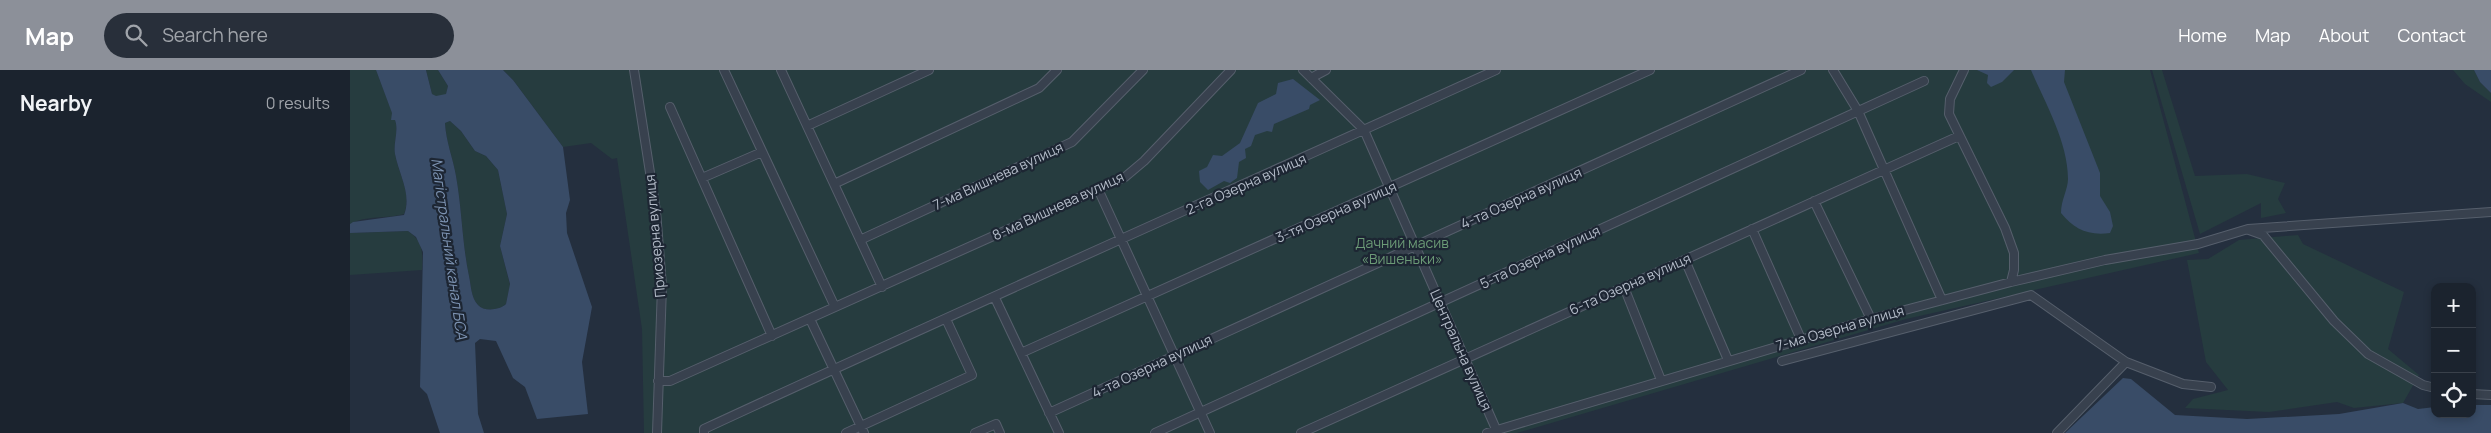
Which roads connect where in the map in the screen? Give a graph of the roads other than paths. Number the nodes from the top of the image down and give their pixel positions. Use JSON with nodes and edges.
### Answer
{"nodes":[{"id":1,"x":634,"y":70,"type":"edge"},
{"id":2,"x":724,"y":70,"type":"edge"},
{"id":3,"x":928,"y":70,"type":"edge"},
{"id":4,"x":1057,"y":70,"type":"edge"},
{"id":5,"x":1143,"y":70,"type":"edge"},
{"id":6,"x":1232,"y":70,"type":"edge"},
{"id":7,"x":1303,"y":70,"type":"edge"},
{"id":8,"x":1326,"y":70,"type":"edge"},
{"id":9,"x":1496,"y":70,"type":"edge"},
{"id":10,"x":1650,"y":70,"type":"edge"},
{"id":11,"x":1801,"y":70,"type":"edge"},
{"id":12,"x":1833,"y":70,"type":"edge"},
{"id":13,"x":1964,"y":70,"type":"edge"},
{"id":14,"x":784,"y":71,"type":"edge"},
{"id":15,"x":1311,"y":78,"type":"junction"},
{"id":16,"x":1924,"y":81,"type":"dead end"},
{"id":17,"x":670,"y":107,"type":"dead end"},
{"id":18,"x":1858,"y":111,"type":"junction"},
{"id":19,"x":808,"y":126,"type":"junction"},
{"id":20,"x":1364,"y":130,"type":"junction"},
{"id":21,"x":1959,"y":136,"type":"junction"},
{"id":22,"x":762,"y":152,"type":"junction"},
{"id":23,"x":1884,"y":170,"type":"junction"},
{"id":24,"x":702,"y":178,"type":"junction"},
{"id":25,"x":834,"y":184,"type":"junction"},
{"id":26,"x":1390,"y":187,"type":"junction"},
{"id":27,"x":1098,"y":189,"type":"junction"},
{"id":28,"x":1814,"y":201,"type":"junction"},
{"id":29,"x":2491,"y":212,"type":"edge"},
{"id":30,"x":1752,"y":229,"type":"junction"},
{"id":31,"x":2248,"y":229,"type":"junction"},
{"id":32,"x":860,"y":240,"type":"junction"},
{"id":33,"x":1122,"y":240,"type":"junction"},
{"id":34,"x":1415,"y":246,"type":"junction"},
{"id":35,"x":1685,"y":260,"type":"junction"},
{"id":36,"x":2011,"y":282,"type":"junction"},
{"id":37,"x":882,"y":287,"type":"junction"},
{"id":38,"x":1624,"y":287,"type":"junction"},
{"id":39,"x":1148,"y":296,"type":"junction"},
{"id":40,"x":995,"y":298,"type":"junction"},
{"id":41,"x":1942,"y":300,"type":"junction"},
{"id":42,"x":1440,"y":303,"type":"junction"},
{"id":43,"x":835,"y":307,"type":"junction"},
{"id":44,"x":810,"y":319,"type":"junction"},
{"id":45,"x":946,"y":319,"type":"junction"},
{"id":46,"x":1871,"y":319,"type":"junction"},
{"id":47,"x":772,"y":336,"type":"junction"},
{"id":48,"x":1801,"y":339,"type":"junction"},
{"id":49,"x":1021,"y":353,"type":"junction"},
{"id":50,"x":1175,"y":356,"type":"junction"},
{"id":51,"x":1465,"y":359,"type":"junction"},
{"id":52,"x":1728,"y":360,"type":"junction"},
{"id":53,"x":1782,"y":361,"type":"dead end"},
{"id":54,"x":2126,"y":362,"type":"junction"},
{"id":55,"x":834,"y":369,"type":"junction"},
{"id":56,"x":1661,"y":380,"type":"junction"},
{"id":57,"x":658,"y":381,"type":"junction"},
{"id":58,"x":2212,"y":387,"type":"dead end"},
{"id":59,"x":2431,"y":387,"type":"edge"},
{"id":60,"x":2476,"y":394,"type":"edge"},
{"id":61,"x":2491,"y":395,"type":"edge"},
{"id":62,"x":1201,"y":412,"type":"junction"},
{"id":63,"x":1049,"y":413,"type":"junction"},
{"id":64,"x":1496,"y":429,"type":"junction"},
{"id":65,"x":862,"y":430,"type":"edge"},
{"id":66,"x":704,"y":431,"type":"edge"},
{"id":67,"x":657,"y":433,"type":"edge"},
{"id":68,"x":846,"y":433,"type":"edge"},
{"id":69,"x":975,"y":433,"type":"edge"},
{"id":70,"x":1000,"y":433,"type":"edge"},
{"id":71,"x":1059,"y":433,"type":"edge"},
{"id":72,"x":1155,"y":433,"type":"edge"},
{"id":73,"x":1210,"y":433,"type":"edge"},
{"id":74,"x":1301,"y":433,"type":"edge"},
{"id":75,"x":1487,"y":433,"type":"edge"},
{"id":76,"x":2057,"y":433,"type":"edge"}],
"edges":[{"from":1,"to":57,"type":"street","name":"Приозерна вулиця"},
{"from":2,"to":22,"type":"street"},
{"from":3,"to":19,"type":"street"},
{"from":4,"to":25,"type":"street"},
{"from":5,"to":32,"type":"street","name":"7-ма Вишнева вулиця"},
{"from":6,"to":27,"type":"street","name":"8-ма Вишнева вулиця"},
{"from":7,"to":15,"type":"street","name":"Центральна вулиця"},
{"from":8,"to":15,"type":"street"},
{"from":9,"to":20,"type":"street","name":"2-га Озерна вулиця"},
{"from":10,"to":26,"type":"street","name":"3-тя Озерна вулиця"},
{"from":11,"to":34,"type":"street","name":"4-та Озерна вулиця"},
{"from":12,"to":18,"type":"street"},
{"from":13,"to":21,"type":"street"},
{"from":14,"to":19,"type":"street"},
{"from":15,"to":20,"type":"street","name":"Центральна вулиця"},
{"from":16,"to":18,"type":"street","name":"5-та Озерна вулиця"},
{"from":17,"to":24,"type":"street"},
{"from":18,"to":23,"type":"street"},
{"from":18,"to":42,"type":"street","name":"5-та Озерна вулиця"},
{"from":19,"to":25,"type":"street"},
{"from":20,"to":26,"type":"street","name":"Центральна вулиця"},
{"from":20,"to":33,"type":"street","name":"2-га Озерна вулиця"},
{"from":21,"to":23,"type":"street","name":"6-та Озерна вулиця"},
{"from":21,"to":36,"type":"street"},
{"from":22,"to":24,"type":"street"},
{"from":22,"to":43,"type":"street"},
{"from":23,"to":28,"type":"street","name":"6-та Озерна вулиця"},
{"from":23,"to":41,"type":"street"},
{"from":24,"to":47,"type":"street"},
{"from":25,"to":32,"type":"street"},
{"from":26,"to":34,"type":"street","name":"Центральна вулиця"},
{"from":26,"to":39,"type":"street","name":"3-тя Озерна вулиця"},
{"from":27,"to":33,"type":"street"},
{"from":27,"to":37,"type":"street","name":"8-ма Вишнева вулиця"},
{"from":28,"to":30,"type":"street","name":"6-та Озерна вулиця"},
{"from":28,"to":46,"type":"street"},
{"from":29,"to":31,"type":"street","name":"7-ма Озерна вулиця"},
{"from":30,"to":35,"type":"street","name":"6-та Озерна вулиця"},
{"from":30,"to":48,"type":"street"},
{"from":31,"to":36,"type":"street","name":"7-ма Озерна вулиця"},
{"from":31,"to":59,"type":"street"},
{"from":32,"to":37,"type":"street"},
{"from":33,"to":39,"type":"street"},
{"from":33,"to":40,"type":"street","name":"2-га Озерна вулиця"},
{"from":34,"to":42,"type":"street","name":"Центральна вулиця"},
{"from":34,"to":50,"type":"street","name":"4-та Озерна вулиця"},
{"from":35,"to":38,"type":"street","name":"6-та Озерна вулиця"},
{"from":35,"to":52,"type":"street"},
{"from":36,"to":41,"type":"street","name":"7-ма Озерна вулиця"},
{"from":37,"to":43,"type":"street","name":"8-ма Вишнева вулиця"},
{"from":38,"to":51,"type":"street","name":"6-та Озерна вулиця"},
{"from":38,"to":56,"type":"street"},
{"from":39,"to":49,"type":"street","name":"3-тя Озерна вулиця"},
{"from":39,"to":50,"type":"street"},
{"from":40,"to":45,"type":"street","name":"2-га Озерна вулиця"},
{"from":40,"to":49,"type":"street"},
{"from":41,"to":46,"type":"street","name":"7-ма Озерна вулиця"},
{"from":42,"to":51,"type":"street","name":"Центральна вулиця"},
{"from":42,"to":62,"type":"street","name":"5-та Озерна вулиця"},
{"from":43,"to":44,"type":"street","name":"8-ма Вишнева вулиця"},
{"from":44,"to":47,"type":"street","name":"8-ма Вишнева вулиця"},
{"from":44,"to":55,"type":"street"},
{"from":45,"to":55,"type":"street","name":"2-га Озерна вулиця"},
{"from":45,"to":65,"type":"street"},
{"from":46,"to":48,"type":"street","name":"7-ма Озерна вулиця"},
{"from":47,"to":57,"type":"street","name":"8-ма Вишнева вулиця"},
{"from":48,"to":52,"type":"street","name":"7-ма Озерна вулиця"},
{"from":49,"to":63,"type":"street"},
{"from":50,"to":62,"type":"street"},
{"from":50,"to":63,"type":"street","name":"4-та Озерна вулиця"},
{"from":51,"to":64,"type":"street","name":"Центральна вулиця"},
{"from":51,"to":74,"type":"street","name":"6-та Озерна вулиця"},
{"from":52,"to":56,"type":"street","name":"7-ма Озерна вулиця"},
{"from":53,"to":54,"type":"street"},
{"from":54,"to":58,"type":"street"},
{"from":54,"to":76,"type":"street"},
{"from":55,"to":65,"type":"street"},
{"from":55,"to":66,"type":"street","name":"2-га Озерна вулиця"},
{"from":56,"to":64,"type":"street","name":"7-ма Озерна вулиця"},
{"from":57,"to":67,"type":"street","name":"Приозерна вулиця"},
{"from":60,"to":61,"type":"street"},
{"from":62,"to":72,"type":"street","name":"5-та Озерна вулиця"},
{"from":62,"to":73,"type":"street"},
{"from":63,"to":71,"type":"street"},
{"from":64,"to":75,"type":"street","name":"7-ма Озерна вулиця"},
{"from":65,"to":68,"type":"street"},
{"from":69,"to":70,"type":"street"}]}
